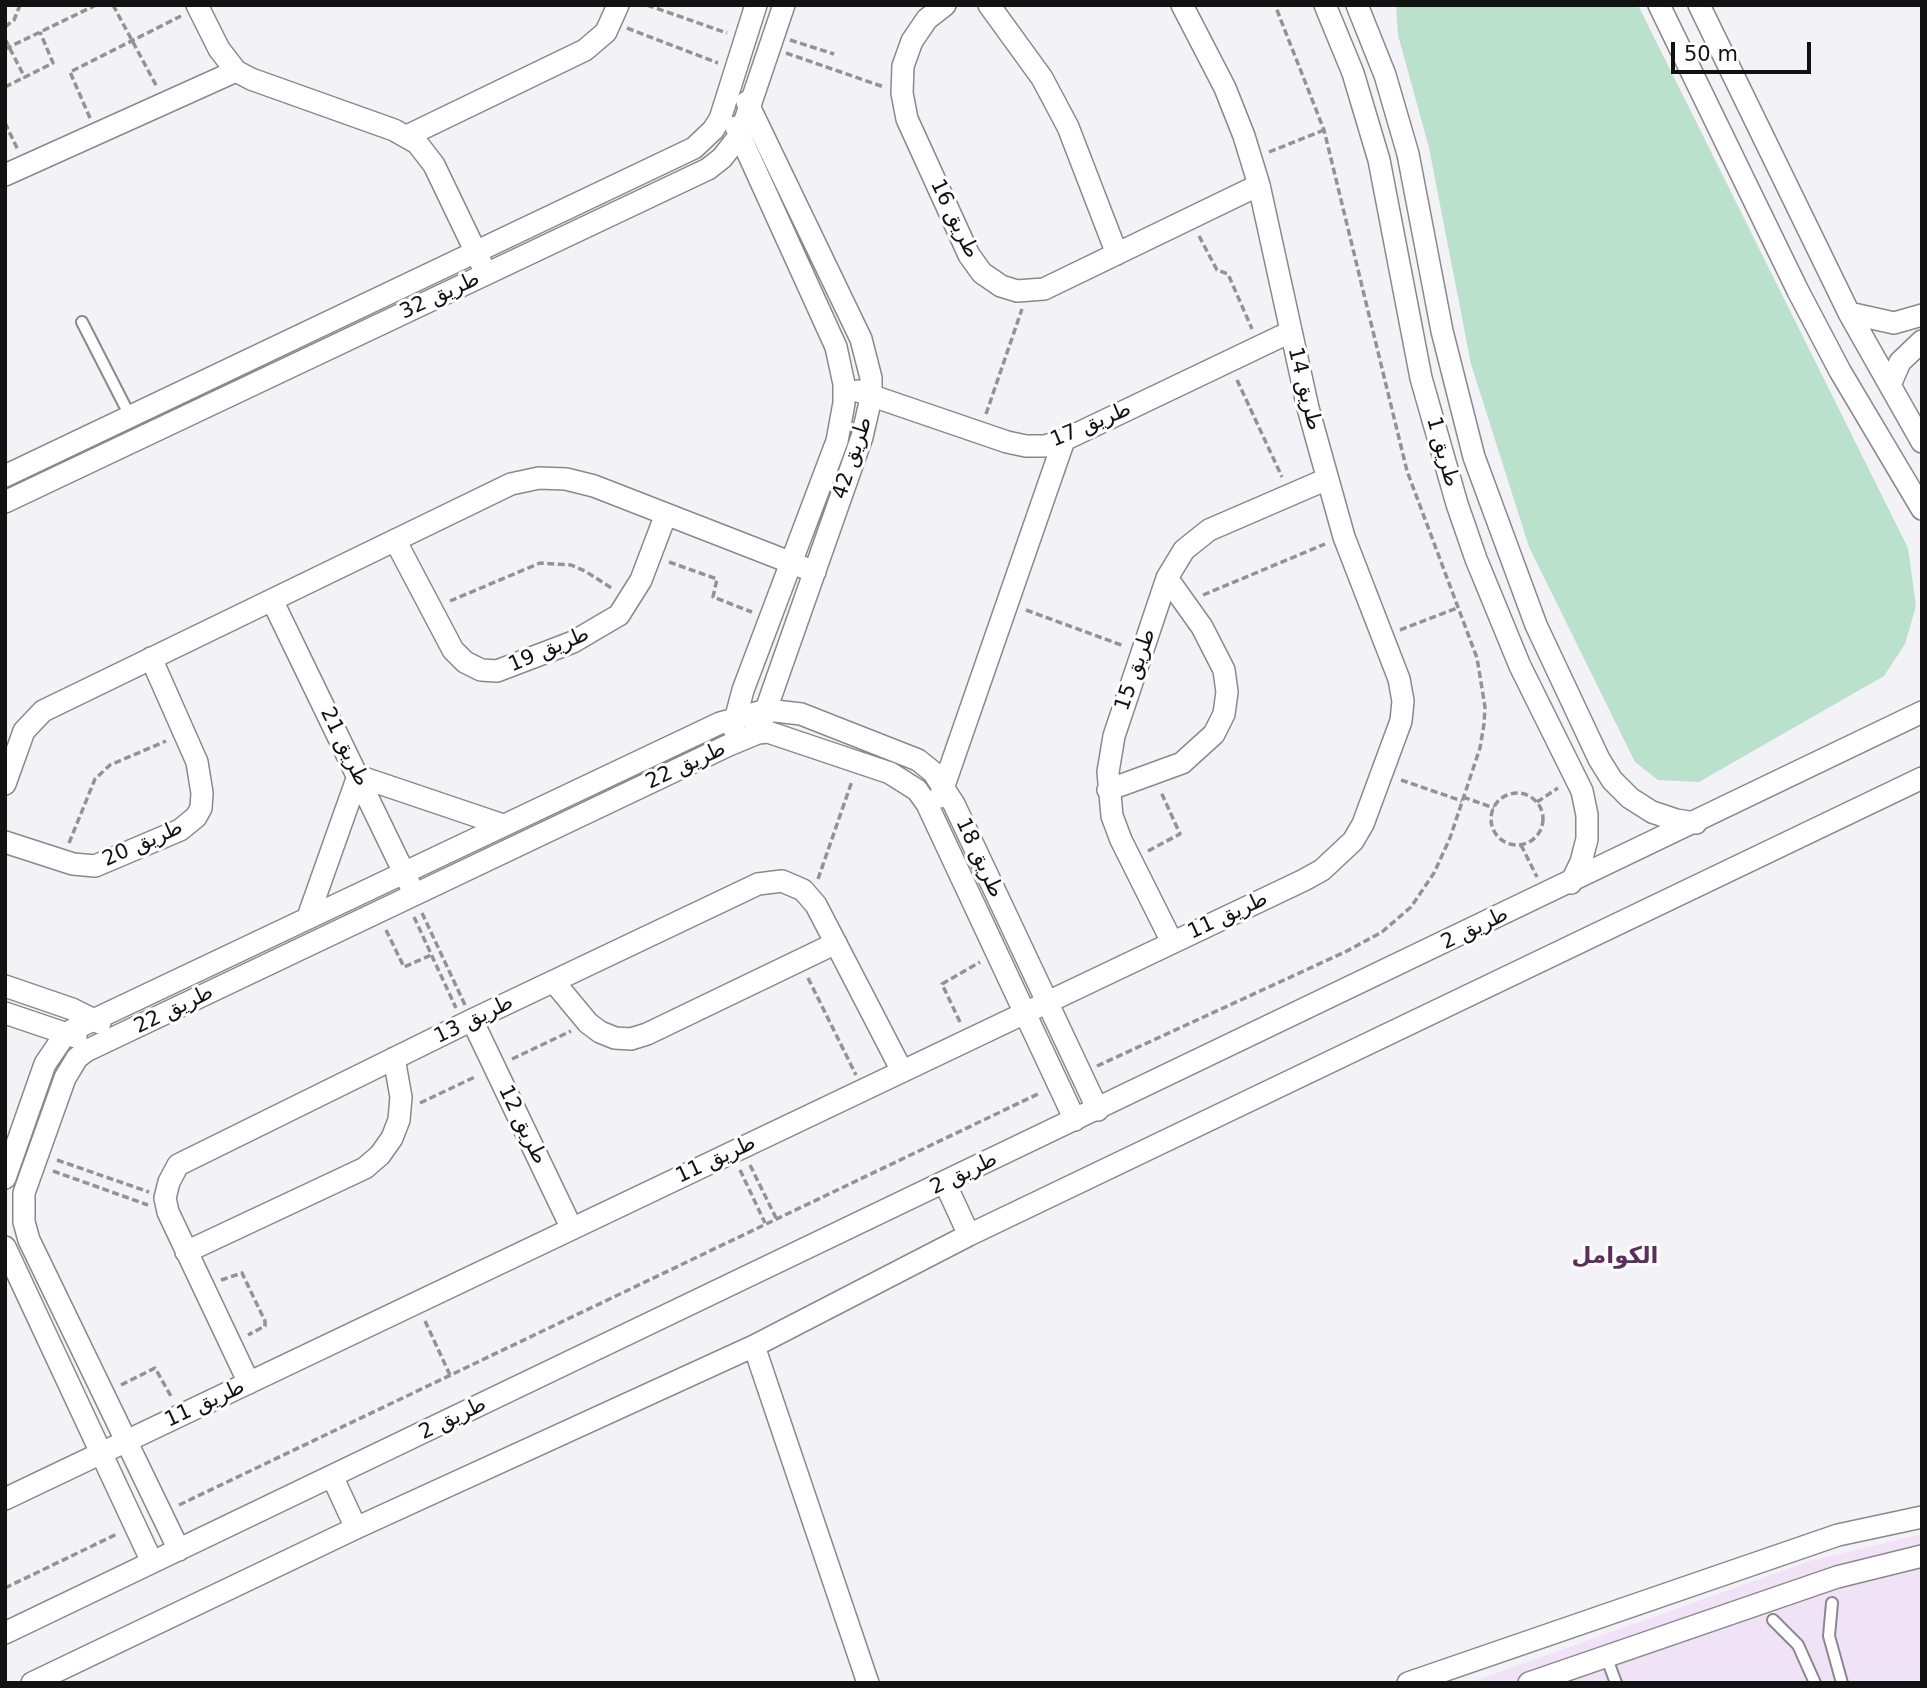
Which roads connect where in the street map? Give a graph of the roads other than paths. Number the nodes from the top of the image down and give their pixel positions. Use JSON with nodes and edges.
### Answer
{"nodes":[{"id":1,"x":756,"y":5,"type":"edge"},
{"id":2,"x":784,"y":5,"type":"edge"},
{"id":3,"x":945,"y":5,"type":"edge"},
{"id":4,"x":989,"y":5,"type":"edge"},
{"id":5,"x":1182,"y":5,"type":"edge"},
{"id":6,"x":1325,"y":5,"type":"edge"},
{"id":7,"x":1659,"y":5,"type":"edge"},
{"id":8,"x":1699,"y":5,"type":"edge"},
{"id":9,"x":198,"y":6,"type":"edge"},
{"id":10,"x":1364,"y":9,"type":"edge"},
{"id":11,"x":615,"y":13,"type":"edge"},
{"id":12,"x":236,"y":71,"type":"junction"},
{"id":13,"x":735,"y":72,"type":"junction"},
{"id":14,"x":725,"y":103,"type":"junction"},
{"id":15,"x":751,"y":109,"type":"junction"},
{"id":16,"x":740,"y":135,"type":"junction"},
{"id":17,"x":407,"y":136,"type":"junction"},
{"id":18,"x":5,"y":176,"type":"edge"},
{"id":19,"x":1259,"y":185,"type":"junction"},
{"id":20,"x":1794,"y":201,"type":"junction"},
{"id":21,"x":1762,"y":216,"type":"junction"},
{"id":22,"x":475,"y":252,"type":"junction"},
{"id":23,"x":1117,"y":254,"type":"junction"},
{"id":24,"x":486,"y":274,"type":"junction"},
{"id":25,"x":1849,"y":313,"type":"junction"},
{"id":26,"x":1922,"y":315,"type":"edge"},
{"id":27,"x":82,"y":322,"type":"dead end"},
{"id":28,"x":1290,"y":332,"type":"junction"},
{"id":29,"x":1922,"y":341,"type":"edge"},
{"id":30,"x":1890,"y":385,"type":"junction"},
{"id":31,"x":844,"y":386,"type":"junction"},
{"id":32,"x":871,"y":395,"type":"junction"},
{"id":33,"x":130,"y":416,"type":"junction"},
{"id":34,"x":1064,"y":440,"type":"junction"},
{"id":35,"x":1922,"y":442,"type":"edge"},
{"id":36,"x":5,"y":476,"type":"edge"},
{"id":37,"x":1328,"y":479,"type":"junction"},
{"id":38,"x":5,"y":502,"type":"edge"},
{"id":39,"x":1922,"y":509,"type":"edge"},
{"id":40,"x":666,"y":514,"type":"junction"},
{"id":41,"x":395,"y":540,"type":"junction"},
{"id":42,"x":791,"y":563,"type":"junction"},
{"id":43,"x":815,"y":572,"type":"junction"},
{"id":44,"x":1167,"y":578,"type":"junction"},
{"id":45,"x":272,"y":600,"type":"junction"},
{"id":46,"x":150,"y":658,"type":"junction"},
{"id":47,"x":766,"y":710,"type":"junction"},
{"id":48,"x":1922,"y":712,"type":"edge"},
{"id":49,"x":735,"y":716,"type":"junction"},
{"id":50,"x":758,"y":733,"type":"junction"},
{"id":51,"x":729,"y":745,"type":"junction"},
{"id":52,"x":1382,"y":774,"type":"joint"},
{"id":53,"x":358,"y":776,"type":"junction"},
{"id":54,"x":1922,"y":778,"type":"edge"},
{"id":55,"x":5,"y":784,"type":"edge"},
{"id":56,"x":944,"y":786,"type":"junction"},
{"id":57,"x":1108,"y":790,"type":"junction"},
{"id":58,"x":933,"y":819,"type":"junction"},
{"id":59,"x":1696,"y":823,"type":"junction"},
{"id":60,"x":503,"y":825,"type":"junction"},
{"id":61,"x":5,"y":842,"type":"edge"},
{"id":62,"x":404,"y":872,"type":"junction"},
{"id":63,"x":1571,"y":883,"type":"junction"},
{"id":64,"x":410,"y":897,"type":"junction"},
{"id":65,"x":308,"y":917,"type":"junction"},
{"id":66,"x":1172,"y":942,"type":"junction"},
{"id":67,"x":836,"y":943,"type":"junction"},
{"id":68,"x":554,"y":982,"type":"junction"},
{"id":69,"x":5,"y":986,"type":"edge"},
{"id":70,"x":1047,"y":1002,"type":"junction"},
{"id":71,"x":5,"y":1013,"type":"edge"},
{"id":72,"x":1024,"y":1013,"type":"junction"},
{"id":73,"x":92,"y":1018,"type":"junction"},
{"id":74,"x":468,"y":1022,"type":"junction"},
{"id":75,"x":66,"y":1033,"type":"junction"},
{"id":76,"x":120,"y":1035,"type":"junction"},
{"id":77,"x":101,"y":1045,"type":"junction"},
{"id":78,"x":394,"y":1058,"type":"junction"},
{"id":79,"x":902,"y":1071,"type":"junction"},
{"id":80,"x":1098,"y":1110,"type":"junction"},
{"id":81,"x":1075,"y":1120,"type":"junction"},
{"id":82,"x":5,"y":1178,"type":"edge"},
{"id":83,"x":945,"y":1183,"type":"junction"},
{"id":84,"x":572,"y":1229,"type":"junction"},
{"id":85,"x":16,"y":1233,"type":"edge"},
{"id":86,"x":969,"y":1235,"type":"junction"},
{"id":87,"x":5,"y":1247,"type":"edge"},
{"id":88,"x":186,"y":1252,"type":"junction"},
{"id":89,"x":754,"y":1346,"type":"junction"},
{"id":90,"x":249,"y":1383,"type":"junction"},
{"id":91,"x":127,"y":1441,"type":"junction"},
{"id":92,"x":102,"y":1454,"type":"junction"},
{"id":93,"x":332,"y":1476,"type":"junction"},
{"id":94,"x":5,"y":1499,"type":"edge"},
{"id":95,"x":1922,"y":1517,"type":"edge"},
{"id":96,"x":356,"y":1528,"type":"junction"},
{"id":97,"x":179,"y":1550,"type":"junction"},
{"id":98,"x":1922,"y":1556,"type":"edge"},
{"id":99,"x":152,"y":1562,"type":"junction"},
{"id":100,"x":1832,"y":1602,"type":"dead end"},
{"id":101,"x":1773,"y":1620,"type":"dead end"},
{"id":102,"x":5,"y":1633,"type":"edge"},
{"id":103,"x":1606,"y":1656,"type":"junction"},
{"id":104,"x":32,"y":1683,"type":"edge"},
{"id":105,"x":868,"y":1683,"type":"edge"},
{"id":106,"x":1408,"y":1683,"type":"edge"},
{"id":107,"x":1529,"y":1683,"type":"edge"},
{"id":108,"x":1616,"y":1683,"type":"edge"},
{"id":109,"x":1815,"y":1683,"type":"edge"},
{"id":110,"x":1842,"y":1683,"type":"edge"}],
"edges":[{"from":1,"to":13,"type":"street","name":"طريق 32"},
{"from":2,"to":15,"type":"street","name":"طريق 32"},
{"from":3,"to":23,"type":"street","name":"طريق 16"},
{"from":4,"to":23,"type":"street"},
{"from":5,"to":19,"type":"street","name":"طريق 14"},
{"from":6,"to":63,"type":"street","name":"طريق 1"},
{"from":7,"to":21,"type":"street"},
{"from":8,"to":20,"type":"street"},
{"from":9,"to":12,"type":"street"},
{"from":10,"to":59,"type":"street","name":"طريق 1"},
{"from":11,"to":17,"type":"street"},
{"from":12,"to":17,"type":"street"},
{"from":12,"to":18,"type":"street"},
{"from":13,"to":14,"type":"street","name":"طريق 32"},
{"from":13,"to":15,"type":"street","name":"طريق 42"},
{"from":14,"to":16,"type":"street","name":"طريق 42"},
{"from":14,"to":22,"type":"street","name":"طريق 32"},
{"from":15,"to":16,"type":"street","name":"طريق 32"},
{"from":15,"to":32,"type":"street","name":"طريق 42"},
{"from":16,"to":24,"type":"street","name":"طريق 32"},
{"from":16,"to":31,"type":"street","name":"طريق 42"},
{"from":17,"to":22,"type":"street"},
{"from":19,"to":23,"type":"street"},
{"from":19,"to":28,"type":"street","name":"طريق 14"},
{"from":20,"to":21,"type":"street"},
{"from":20,"to":25,"type":"street"},
{"from":21,"to":39,"type":"street"},
{"from":22,"to":24,"type":"street"},
{"from":22,"to":33,"type":"street","name":"طريق 32"},
{"from":24,"to":38,"type":"street","name":"طريق 32"},
{"from":25,"to":26,"type":"street"},
{"from":25,"to":30,"type":"street"},
{"from":27,"to":33,"type":"lane"},
{"from":28,"to":34,"type":"street","name":"طريق 17"},
{"from":28,"to":37,"type":"street","name":"طريق 14"},
{"from":29,"to":30,"type":"street"},
{"from":30,"to":35,"type":"street"},
{"from":31,"to":32,"type":"street","name":"طريق 17"},
{"from":31,"to":42,"type":"street","name":"طريق 42"},
{"from":32,"to":34,"type":"street","name":"طريق 17"},
{"from":32,"to":43,"type":"street","name":"طريق 42"},
{"from":33,"to":36,"type":"street","name":"طريق 32"},
{"from":34,"to":56,"type":"street"},
{"from":37,"to":44,"type":"street","name":"طريق 15"},
{"from":37,"to":52,"type":"street","name":"طريق 14"},
{"from":40,"to":41,"type":"street"},
{"from":40,"to":41,"type":"street","name":"طريق 19"},
{"from":40,"to":42,"type":"street"},
{"from":41,"to":45,"type":"street"},
{"from":42,"to":43,"type":"street"},
{"from":42,"to":49,"type":"street","name":"طريق 42"},
{"from":43,"to":47,"type":"street","name":"طريق 42"},
{"from":44,"to":57,"type":"street","name":"طريق 15"},
{"from":44,"to":57,"type":"street"},
{"from":45,"to":46,"type":"street"},
{"from":45,"to":53,"type":"street","name":"طريق 21"},
{"from":46,"to":55,"type":"street"},
{"from":46,"to":61,"type":"street","name":"طريق 20"},
{"from":47,"to":49,"type":"street","name":"طريق 22"},
{"from":47,"to":50,"type":"street","name":"طريق 42"},
{"from":47,"to":56,"type":"street","name":"طريق 18"},
{"from":48,"to":59,"type":"street","name":"طريق 2"},
{"from":49,"to":51,"type":"street","name":"طريق 42"},
{"from":49,"to":60,"type":"street","name":"طريق 22"},
{"from":50,"to":51,"type":"street","name":"طريق 22"},
{"from":50,"to":58,"type":"street","name":"طريق 18"},
{"from":51,"to":64,"type":"street","name":"طريق 22"},
{"from":52,"to":66,"type":"street","name":"طريق 11"},
{"from":53,"to":60,"type":"street"},
{"from":53,"to":62,"type":"street","name":"طريق 21"},
{"from":53,"to":65,"type":"street"},
{"from":54,"to":86,"type":"street"},
{"from":56,"to":58,"type":"street"},
{"from":56,"to":70,"type":"street","name":"طريق 18"},
{"from":57,"to":66,"type":"street","name":"طريق 15"},
{"from":58,"to":72,"type":"street","name":"طريق 18"},
{"from":59,"to":63,"type":"street","name":"طريق 2"},
{"from":60,"to":62,"type":"street","name":"طريق 22"},
{"from":62,"to":64,"type":"street","name":"طريق 21"},
{"from":62,"to":65,"type":"street","name":"طريق 22"},
{"from":63,"to":80,"type":"street","name":"طريق 2"},
{"from":64,"to":76,"type":"street","name":"طريق 22"},
{"from":65,"to":73,"type":"street","name":"طريق 22"},
{"from":66,"to":70,"type":"street","name":"طريق 11"},
{"from":67,"to":68,"type":"street"},
{"from":67,"to":68,"type":"street","name":"طريق 13"},
{"from":67,"to":79,"type":"street"},
{"from":68,"to":74,"type":"street","name":"طريق 13"},
{"from":69,"to":73,"type":"street"},
{"from":70,"to":72,"type":"street","name":"طريق 11"},
{"from":70,"to":80,"type":"street","name":"طريق 18"},
{"from":71,"to":75,"type":"street"},
{"from":72,"to":79,"type":"street","name":"طريق 11"},
{"from":72,"to":81,"type":"street","name":"طريق 18"},
{"from":73,"to":75,"type":"street","name":"طريق 22"},
{"from":73,"to":76,"type":"street"},
{"from":74,"to":78,"type":"street","name":"طريق 13"},
{"from":74,"to":84,"type":"street","name":"طريق 12"},
{"from":75,"to":77,"type":"street"},
{"from":75,"to":82,"type":"street","name":"طريق 22"},
{"from":76,"to":77,"type":"street","name":"طريق 22"},
{"from":77,"to":85,"type":"street","name":"طريق 22"},
{"from":78,"to":88,"type":"street"},
{"from":78,"to":88,"type":"street","name":"طريق 13"},
{"from":79,"to":84,"type":"street","name":"طريق 11"},
{"from":80,"to":81,"type":"street","name":"طريق 2"},
{"from":81,"to":83,"type":"street","name":"طريق 2"},
{"from":83,"to":86,"type":"street"},
{"from":83,"to":93,"type":"street","name":"طريق 2"},
{"from":84,"to":90,"type":"street","name":"طريق 11"},
{"from":85,"to":91,"type":"street","name":"طريق 22"},
{"from":86,"to":89,"type":"street"},
{"from":87,"to":92,"type":"street"},
{"from":88,"to":90,"type":"street"},
{"from":89,"to":96,"type":"street"},
{"from":89,"to":105,"type":"street"},
{"from":90,"to":91,"type":"street","name":"طريق 11"},
{"from":91,"to":92,"type":"street","name":"طريق 11"},
{"from":91,"to":97,"type":"street","name":"طريق 22"},
{"from":92,"to":94,"type":"street","name":"طريق 11"},
{"from":92,"to":99,"type":"street"},
{"from":93,"to":96,"type":"street"},
{"from":93,"to":97,"type":"street","name":"طريق 2"},
{"from":95,"to":106,"type":"street"},
{"from":96,"to":104,"type":"street"},
{"from":97,"to":99,"type":"street","name":"طريق 2"},
{"from":98,"to":103,"type":"street"},
{"from":99,"to":102,"type":"street","name":"طريق 2"},
{"from":100,"to":110,"type":"lane"},
{"from":101,"to":109,"type":"lane"},
{"from":103,"to":107,"type":"street"},
{"from":103,"to":108,"type":"lane"}]}
